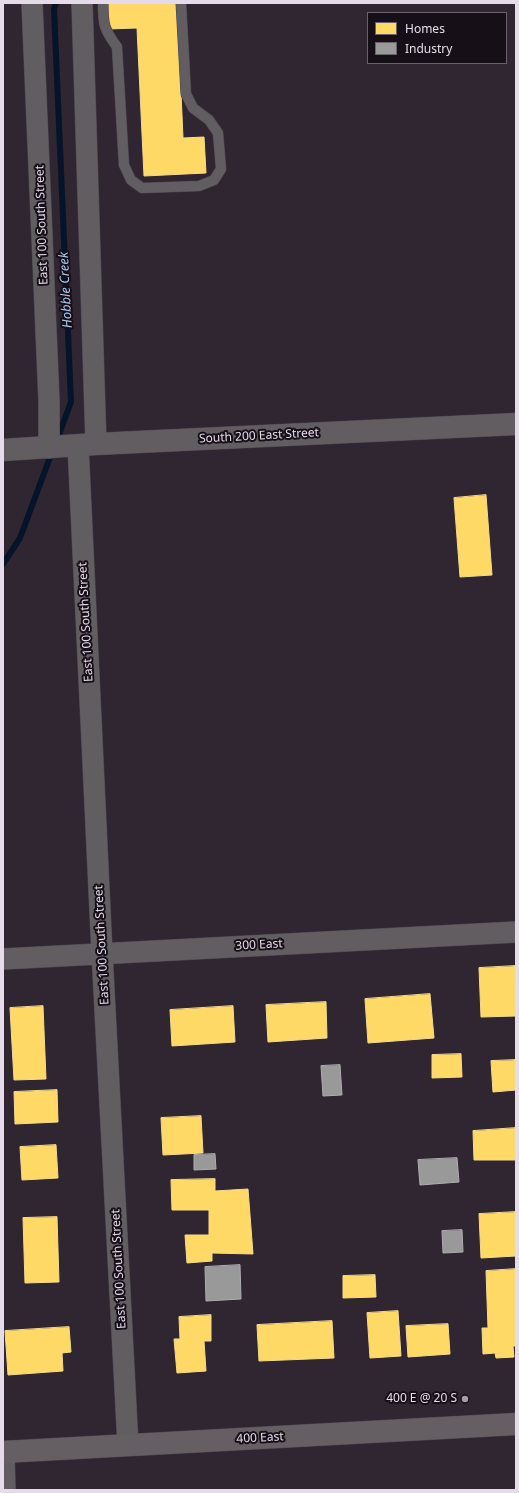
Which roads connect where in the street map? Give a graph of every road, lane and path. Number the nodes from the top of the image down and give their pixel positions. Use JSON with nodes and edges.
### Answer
{"nodes":[{"id":1,"x":32,"y":3,"type":"edge"},
{"id":2,"x":82,"y":3,"type":"edge"},
{"id":3,"x":103,"y":3,"type":"edge"},
{"id":4,"x":181,"y":3,"type":"edge"},
{"id":5,"x":516,"y":424,"type":"edge"},
{"id":6,"x":82,"y":445,"type":"junction"},
{"id":7,"x":49,"y":448,"type":"junction"},
{"id":8,"x":3,"y":450,"type":"edge"},
{"id":9,"x":516,"y":932,"type":"edge"},
{"id":10,"x":102,"y":953,"type":"junction"},
{"id":11,"x":3,"y":959,"type":"edge"},
{"id":12,"x":516,"y":1424,"type":"edge"},
{"id":13,"x":128,"y":1445,"type":"junction"},
{"id":14,"x":3,"y":1452,"type":"edge"},
{"id":15,"x":5,"y":1490,"type":"edge"}],
"edges":[{"from":1,"to":7,"type":"street","name":"East 100 South Street"},
{"from":2,"to":6,"type":"street","name":"East 100 South Street"},
{"from":3,"to":4,"type":"lane"},
{"from":5,"to":6,"type":"street","name":"South 200 East Street"},
{"from":6,"to":7,"type":"street","name":"South 200 East Street"},
{"from":6,"to":10,"type":"street","name":"East 100 South Street"},
{"from":7,"to":8,"type":"street","name":"South 200 East Street"},
{"from":9,"to":10,"type":"street","name":"300 East"},
{"from":10,"to":11,"type":"street","name":"300 East"},
{"from":10,"to":13,"type":"street","name":"East 100 South Street"},
{"from":12,"to":13,"type":"main road","name":"400 East"},
{"from":13,"to":14,"type":"main road","name":"400 East"},
{"from":14,"to":15,"type":"street"}]}
